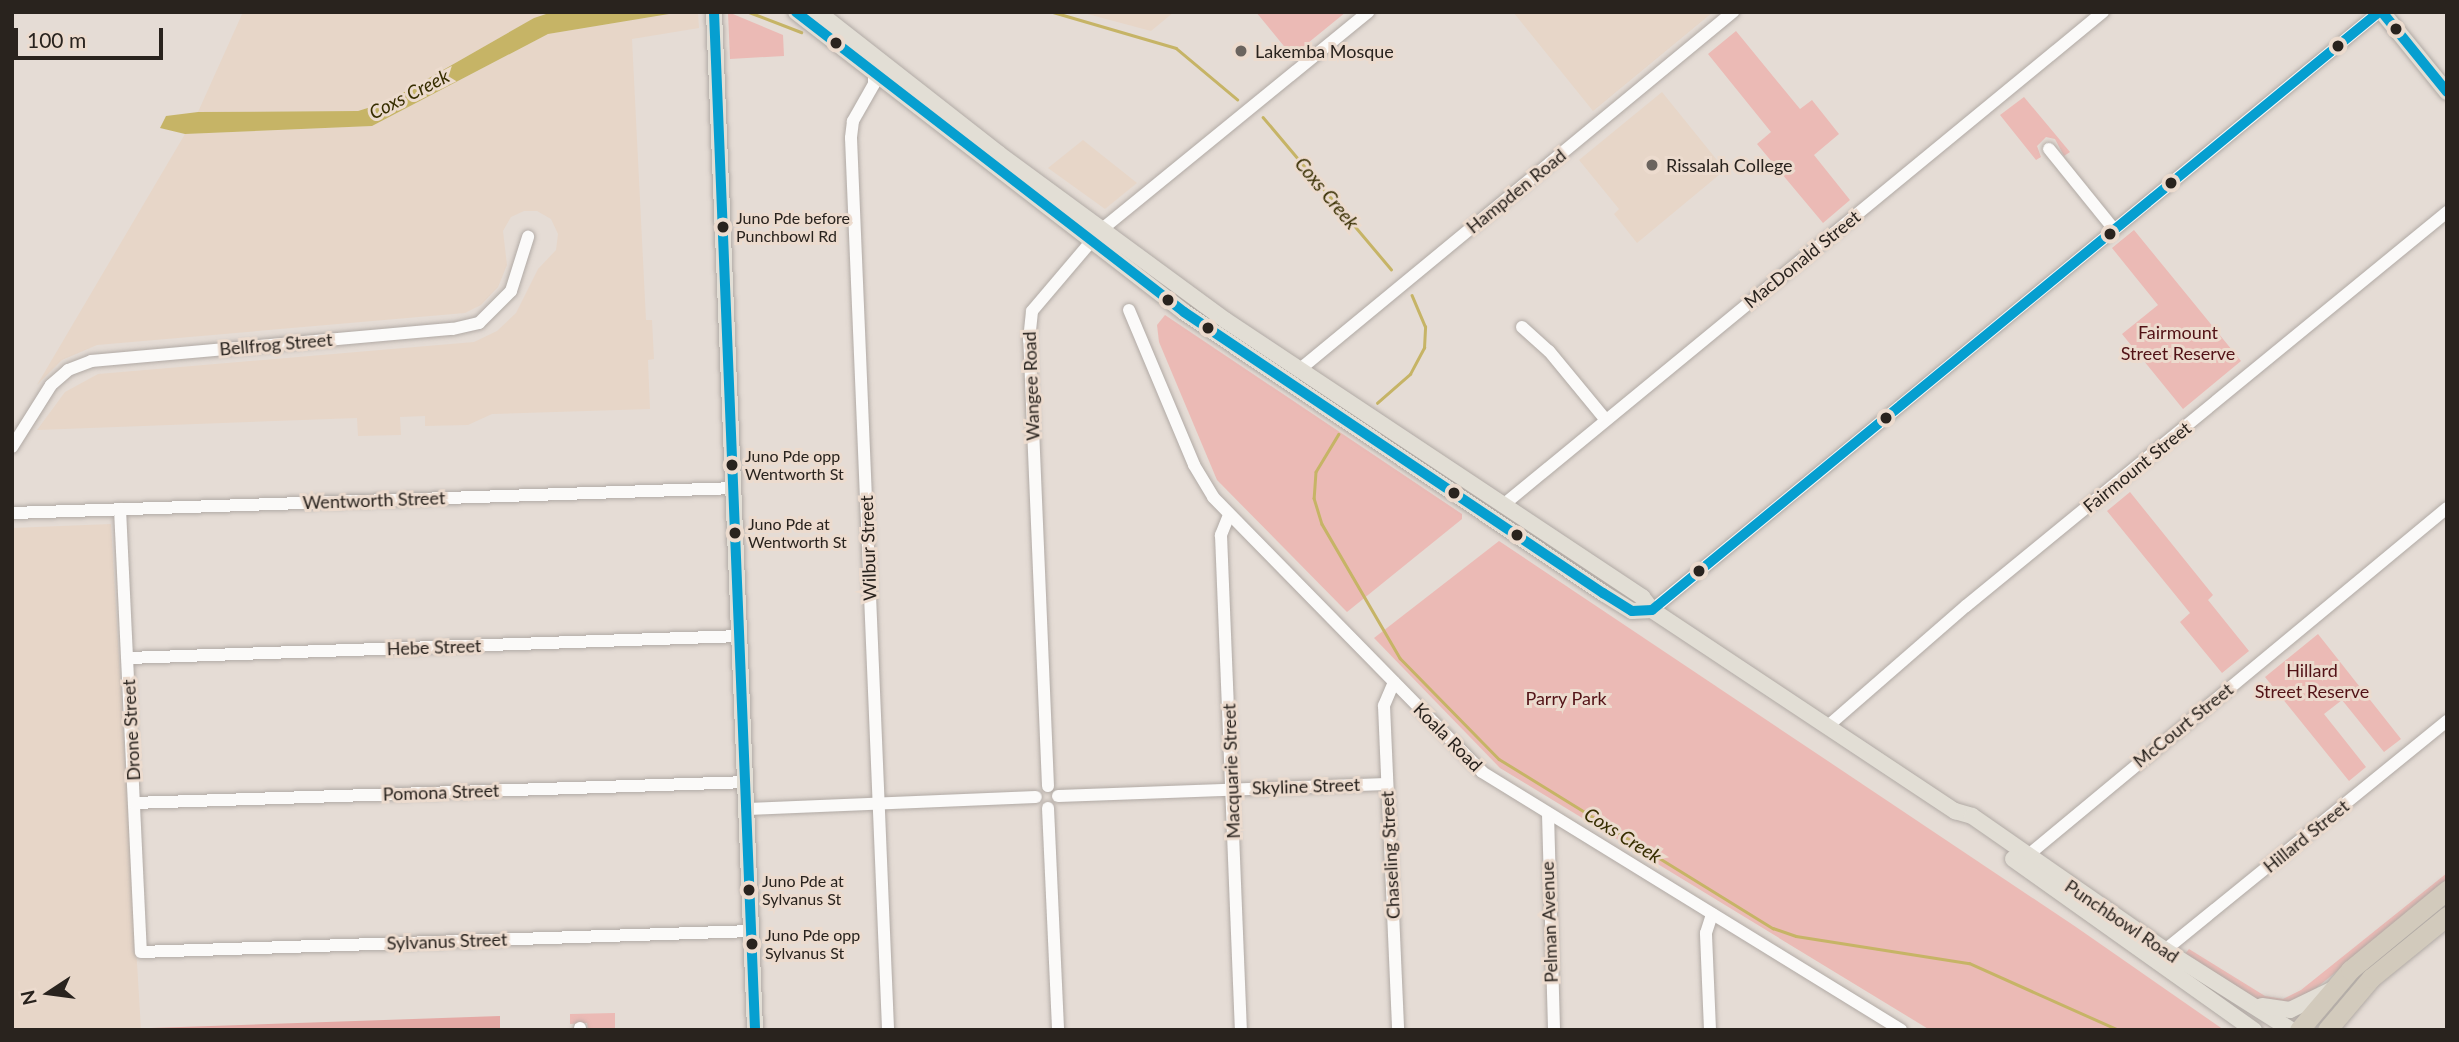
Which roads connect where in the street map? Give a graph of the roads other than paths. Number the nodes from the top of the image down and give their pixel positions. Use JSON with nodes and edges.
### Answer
{"nodes":[{"id":1,"x":714,"y":12,"type":"edge"},
{"id":2,"x":796,"y":12,"type":"edge"},
{"id":3,"x":818,"y":12,"type":"edge"},
{"id":4,"x":1368,"y":12,"type":"edge"},
{"id":5,"x":1733,"y":12,"type":"edge"},
{"id":6,"x":2103,"y":12,"type":"edge"},
{"id":7,"x":2380,"y":12,"type":"edge"},
{"id":8,"x":874,"y":72,"type":"junction"},
{"id":9,"x":2447,"y":92,"type":"edge"},
{"id":10,"x":2049,"y":149,"type":"dead end"},
{"id":11,"x":2447,"y":212,"type":"edge"},
{"id":12,"x":2113,"y":228,"type":"junction"},
{"id":13,"x":1101,"y":230,"type":"junction"},
{"id":14,"x":528,"y":237,"type":"dead end"},
{"id":15,"x":1088,"y":242,"type":"junction"},
{"id":16,"x":1129,"y":310,"type":"dead end"},
{"id":17,"x":1522,"y":327,"type":"dead end"},
{"id":18,"x":1299,"y":370,"type":"junction"},
{"id":19,"x":1605,"y":419,"type":"junction"},
{"id":20,"x":12,"y":447,"type":"edge"},
{"id":21,"x":735,"y":488,"type":"junction"},
{"id":22,"x":1502,"y":506,"type":"junction"},
{"id":23,"x":2447,"y":508,"type":"edge"},
{"id":24,"x":120,"y":509,"type":"junction"},
{"id":25,"x":13,"y":513,"type":"edge"},
{"id":26,"x":1229,"y":515,"type":"junction"},
{"id":27,"x":1652,"y":610,"type":"junction"},
{"id":28,"x":741,"y":636,"type":"junction"},
{"id":29,"x":128,"y":658,"type":"junction"},
{"id":30,"x":1394,"y":682,"type":"junction"},
{"id":31,"x":2447,"y":721,"type":"edge"},
{"id":32,"x":1829,"y":725,"type":"junction"},
{"id":33,"x":747,"y":782,"type":"junction"},
{"id":34,"x":1387,"y":784,"type":"junction"},
{"id":35,"x":1048,"y":786,"type":"junction"},
{"id":36,"x":1232,"y":789,"type":"junction"},
{"id":37,"x":1058,"y":796,"type":"junction"},
{"id":38,"x":1037,"y":797,"type":"junction"},
{"id":39,"x":134,"y":803,"type":"junction"},
{"id":40,"x":878,"y":804,"type":"junction"},
{"id":41,"x":1048,"y":807,"type":"junction"},
{"id":42,"x":748,"y":808,"type":"junction"},
{"id":43,"x":1548,"y":814,"type":"junction"},
{"id":44,"x":2022,"y":859,"type":"junction"},
{"id":45,"x":2447,"y":890,"type":"edge"},
{"id":46,"x":1712,"y":914,"type":"junction"},
{"id":47,"x":2447,"y":916,"type":"edge"},
{"id":48,"x":752,"y":931,"type":"junction"},
{"id":49,"x":2165,"y":950,"type":"junction"},
{"id":50,"x":141,"y":952,"type":"joint"},
{"id":51,"x":2331,"y":990,"type":"junction"},
{"id":52,"x":2236,"y":997,"type":"junction"},
{"id":53,"x":2226,"y":1013,"type":"junction"},
{"id":54,"x":2334,"y":1025,"type":"edge"},
{"id":55,"x":755,"y":1030,"type":"edge"},
{"id":56,"x":888,"y":1030,"type":"edge"},
{"id":57,"x":1058,"y":1030,"type":"edge"},
{"id":58,"x":1241,"y":1030,"type":"edge"},
{"id":59,"x":1398,"y":1030,"type":"edge"},
{"id":60,"x":1554,"y":1030,"type":"edge"},
{"id":61,"x":1710,"y":1030,"type":"edge"},
{"id":62,"x":1901,"y":1030,"type":"edge"},
{"id":63,"x":2238,"y":1030,"type":"edge"},
{"id":64,"x":2254,"y":1030,"type":"edge"},
{"id":65,"x":2291,"y":1030,"type":"edge"},
{"id":66,"x":2299,"y":1030,"type":"edge"}],
"edges":[{"from":1,"to":21,"type":"main road"},
{"from":2,"to":8,"type":"main road","name":"Punchbowl Road"},
{"from":3,"to":13,"type":"main road","name":"Punchbowl Road"},
{"from":4,"to":13,"type":"street","name":"Wangee Road"},
{"from":5,"to":18,"type":"street","name":"Hampden Road"},
{"from":6,"to":19,"type":"street","name":"MacDonald Street"},
{"from":7,"to":9,"type":"main road"},
{"from":7,"to":12,"type":"street"},
{"from":8,"to":15,"type":"main road","name":"Punchbowl Road"},
{"from":8,"to":40,"type":"street","name":"Wilbur Street"},
{"from":10,"to":12,"type":"street"},
{"from":11,"to":32,"type":"street","name":"Fairmount Street"},
{"from":12,"to":27,"type":"street"},
{"from":13,"to":15,"type":"street","name":"Wangee Road"},
{"from":13,"to":18,"type":"main road","name":"Punchbowl Road"},
{"from":14,"to":20,"type":"street","name":"Bellfrog Street"},
{"from":15,"to":27,"type":"main road","name":"Punchbowl Road"},
{"from":15,"to":35,"type":"street","name":"Wangee Road"},
{"from":16,"to":26,"type":"street","name":"Koala Road"},
{"from":17,"to":19,"type":"street"},
{"from":18,"to":22,"type":"main road","name":"Punchbowl Road"},
{"from":19,"to":22,"type":"street","name":"MacDonald Street"},
{"from":21,"to":24,"type":"street","name":"Wentworth Street"},
{"from":21,"to":28,"type":"main road"},
{"from":22,"to":27,"type":"main road","name":"Punchbowl Road"},
{"from":23,"to":44,"type":"street","name":"McCourt Street"},
{"from":24,"to":25,"type":"street","name":"Wentworth Street"},
{"from":24,"to":29,"type":"street","name":"Drone Street"},
{"from":26,"to":30,"type":"street","name":"Koala Road"},
{"from":26,"to":36,"type":"street","name":"Macquarie Street"},
{"from":27,"to":32,"type":"main road","name":"Punchbowl Road"},
{"from":28,"to":29,"type":"street","name":"Hebe Street"},
{"from":28,"to":33,"type":"main road"},
{"from":29,"to":39,"type":"street","name":"Drone Street"},
{"from":30,"to":34,"type":"street","name":"Chaseling Street"},
{"from":30,"to":43,"type":"street","name":"Koala Road"},
{"from":31,"to":49,"type":"street","name":"Hillard Street"},
{"from":32,"to":44,"type":"main road","name":"Punchbowl Road"},
{"from":33,"to":39,"type":"street","name":"Pomona Street"},
{"from":33,"to":42,"type":"main road"},
{"from":34,"to":36,"type":"street","name":"Skyline Street"},
{"from":34,"to":59,"type":"street","name":"Chaseling Street"},
{"from":35,"to":37,"type":"street"},
{"from":35,"to":38,"type":"street"},
{"from":36,"to":37,"type":"street","name":"Skyline Street"},
{"from":36,"to":58,"type":"street","name":"Macquarie Street"},
{"from":37,"to":41,"type":"street"},
{"from":38,"to":40,"type":"street"},
{"from":38,"to":41,"type":"street"},
{"from":39,"to":50,"type":"street","name":"Drone Street"},
{"from":40,"to":42,"type":"street"},
{"from":40,"to":56,"type":"street","name":"Wilbur Street"},
{"from":41,"to":57,"type":"street"},
{"from":42,"to":48,"type":"main road"},
{"from":43,"to":46,"type":"street","name":"Koala Road"},
{"from":43,"to":60,"type":"street","name":"Pelman Avenue"},
{"from":44,"to":49,"type":"main road","name":"Punchbowl Road"},
{"from":44,"to":53,"type":"main road","name":"Punchbowl Road"},
{"from":45,"to":51,"type":"highway"},
{"from":46,"to":61,"type":"street"},
{"from":46,"to":62,"type":"street","name":"Koala Road"},
{"from":47,"to":54,"type":"highway"},
{"from":48,"to":50,"type":"street","name":"Sylvanus Street"},
{"from":48,"to":55,"type":"main road"},
{"from":49,"to":52,"type":"main road","name":"Punchbowl Road"},
{"from":51,"to":52,"type":"main road"},
{"from":51,"to":66,"type":"highway"},
{"from":52,"to":65,"type":"main road","name":"Punchbowl Road"},
{"from":53,"to":63,"type":"main road"},
{"from":53,"to":64,"type":"main road","name":"Punchbowl Road"}]}
